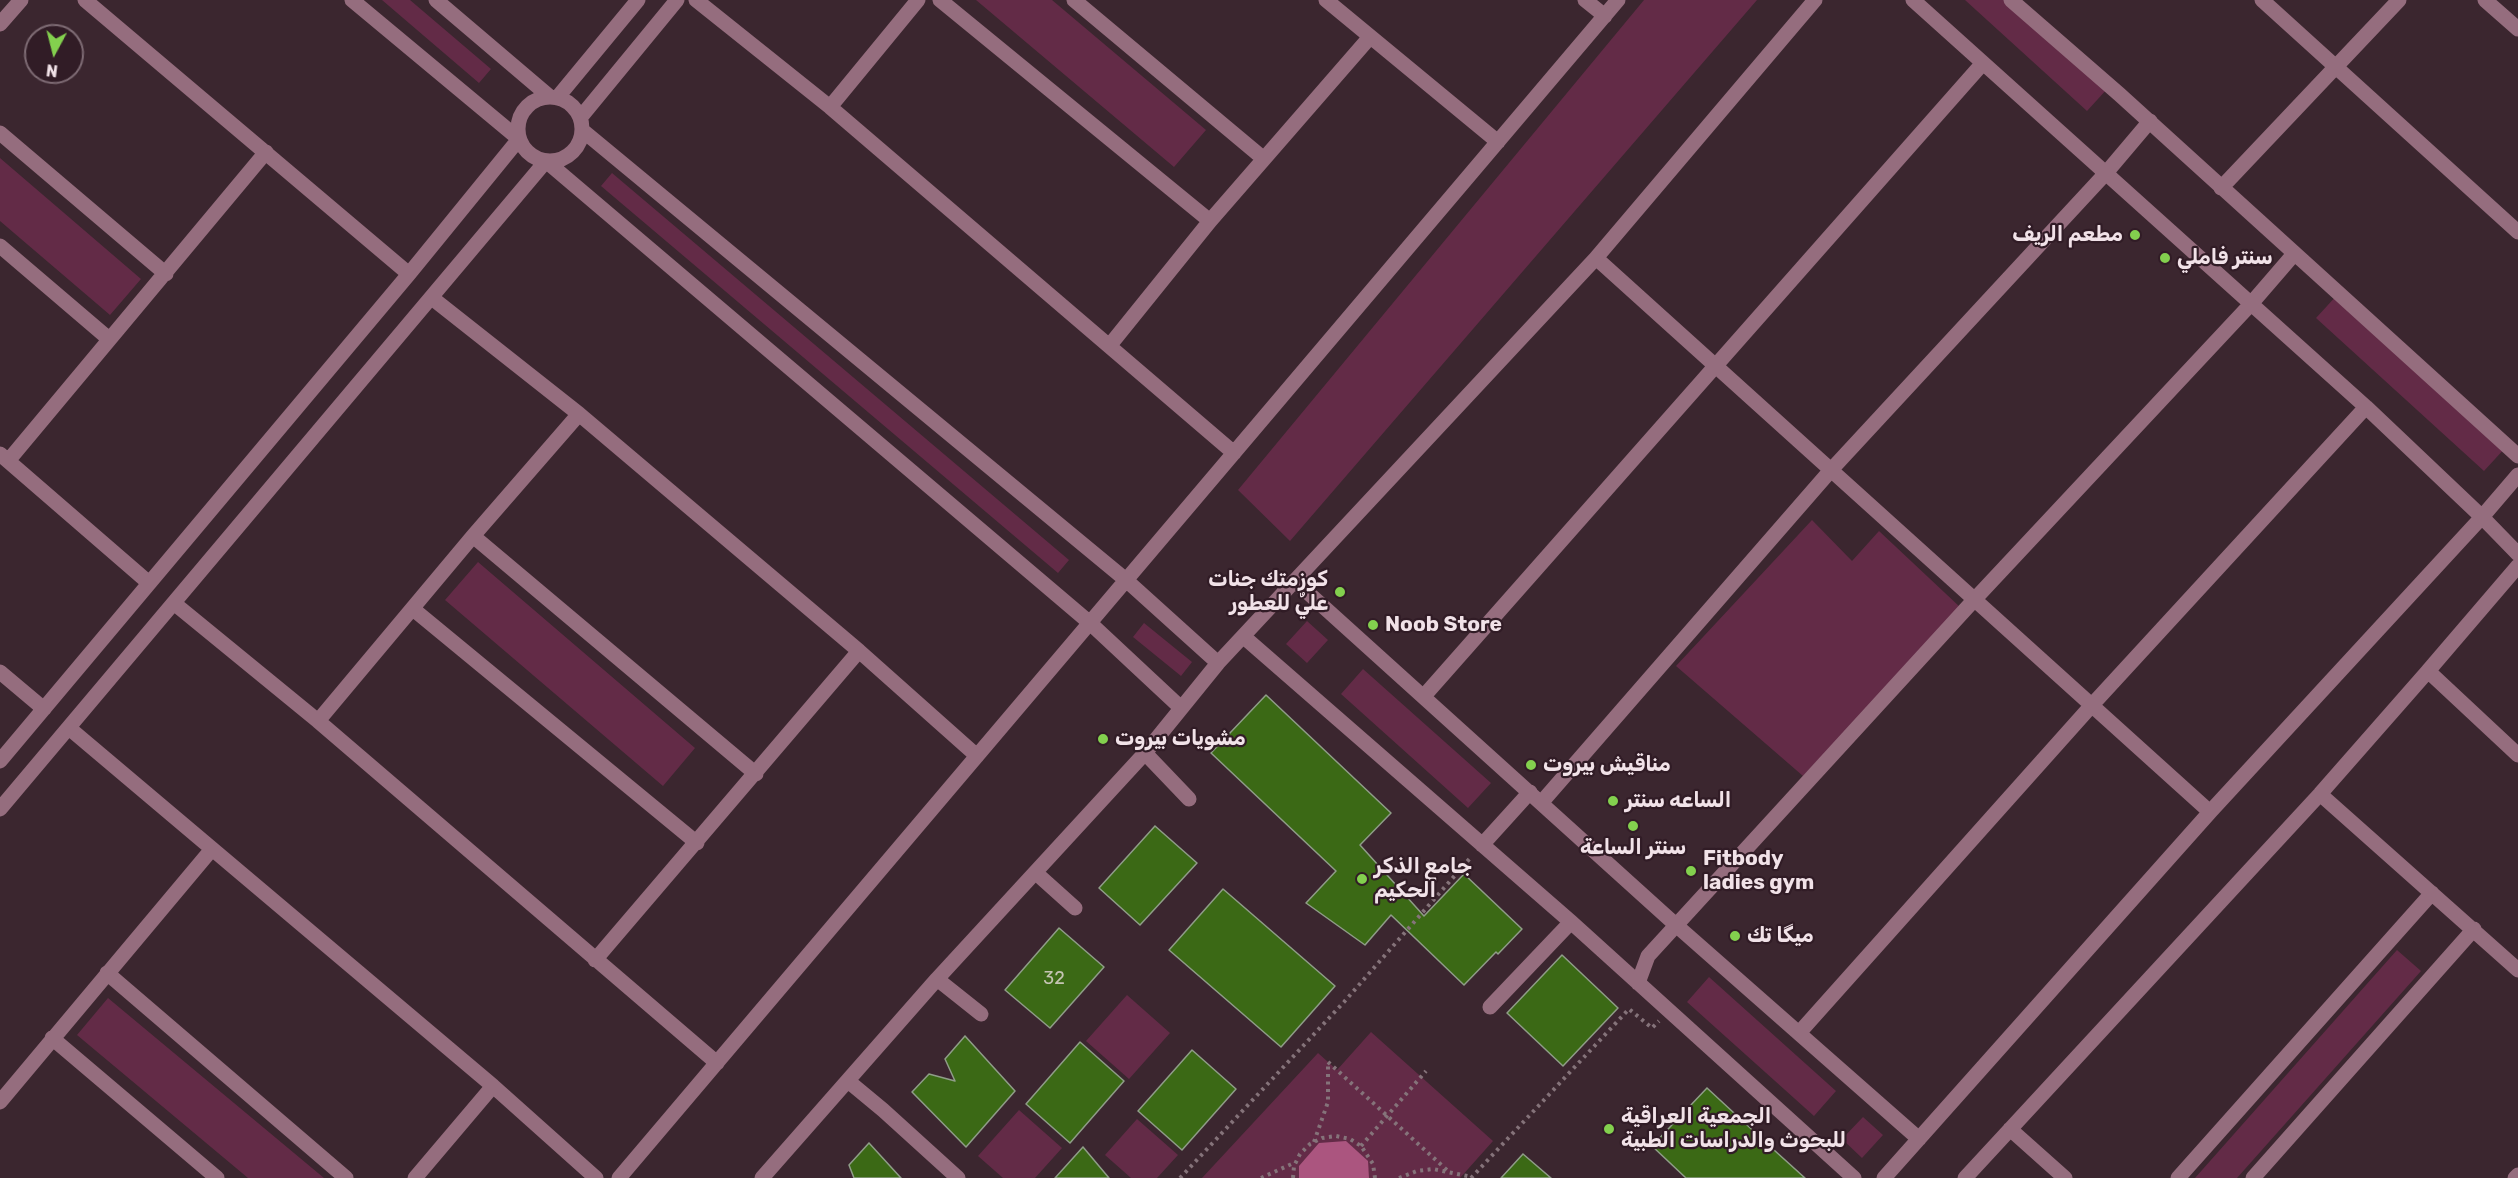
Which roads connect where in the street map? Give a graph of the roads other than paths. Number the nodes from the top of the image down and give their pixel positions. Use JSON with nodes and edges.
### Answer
{"nodes":[{"id":1,"x":21,"y":0,"type":"edge"},
{"id":2,"x":85,"y":0,"type":"edge"},
{"id":3,"x":352,"y":0,"type":"edge"},
{"id":4,"x":436,"y":0,"type":"edge"},
{"id":5,"x":638,"y":0,"type":"edge"},
{"id":6,"x":677,"y":0,"type":"edge"},
{"id":7,"x":696,"y":0,"type":"edge"},
{"id":8,"x":918,"y":0,"type":"edge"},
{"id":9,"x":940,"y":0,"type":"edge"},
{"id":10,"x":1074,"y":0,"type":"edge"},
{"id":11,"x":1326,"y":0,"type":"edge"},
{"id":12,"x":1585,"y":0,"type":"edge"},
{"id":13,"x":1618,"y":0,"type":"edge"},
{"id":14,"x":1815,"y":0,"type":"edge"},
{"id":15,"x":1913,"y":0,"type":"edge"},
{"id":16,"x":2011,"y":0,"type":"edge"},
{"id":17,"x":2262,"y":0,"type":"edge"},
{"id":18,"x":2398,"y":0,"type":"edge"},
{"id":19,"x":2485,"y":0,"type":"edge"},
{"id":20,"x":1605,"y":16,"type":"junction"},
{"id":21,"x":0,"y":24,"type":"edge"},
{"id":22,"x":2518,"y":29,"type":"edge"},
{"id":23,"x":1370,"y":37,"type":"junction"},
{"id":24,"x":1983,"y":63,"type":"junction"},
{"id":25,"x":2335,"y":66,"type":"junction"},
{"id":26,"x":554,"y":97,"type":"junction"},
{"id":27,"x":830,"y":107,"type":"junction"},
{"id":28,"x":2150,"y":121,"type":"junction"},
{"id":29,"x":581,"y":124,"type":"junction"},
{"id":30,"x":0,"y":133,"type":"edge"},
{"id":31,"x":519,"y":139,"type":"junction"},
{"id":32,"x":1498,"y":142,"type":"junction"},
{"id":33,"x":266,"y":152,"type":"junction"},
{"id":34,"x":1264,"y":159,"type":"junction"},
{"id":35,"x":546,"y":161,"type":"junction"},
{"id":36,"x":2106,"y":173,"type":"junction"},
{"id":37,"x":2221,"y":189,"type":"junction"},
{"id":38,"x":1210,"y":221,"type":"junction"},
{"id":39,"x":2518,"y":232,"type":"edge"},
{"id":40,"x":0,"y":246,"type":"edge"},
{"id":41,"x":2294,"y":254,"type":"junction"},
{"id":42,"x":1596,"y":258,"type":"junction"},
{"id":43,"x":166,"y":274,"type":"junction"},
{"id":44,"x":409,"y":274,"type":"junction"},
{"id":45,"x":432,"y":298,"type":"junction"},
{"id":46,"x":2250,"y":305,"type":"junction"},
{"id":47,"x":109,"y":339,"type":"junction"},
{"id":48,"x":1110,"y":345,"type":"junction"},
{"id":49,"x":1716,"y":366,"type":"junction"},
{"id":50,"x":2366,"y":407,"type":"junction"},
{"id":51,"x":579,"y":414,"type":"junction"},
{"id":52,"x":1234,"y":453,"type":"junction"},
{"id":53,"x":2518,"y":456,"type":"edge"},
{"id":54,"x":4,"y":457,"type":"edge"},
{"id":55,"x":1831,"y":470,"type":"junction"},
{"id":56,"x":2518,"y":475,"type":"edge"},
{"id":57,"x":2482,"y":517,"type":"junction"},
{"id":58,"x":473,"y":536,"type":"junction"},
{"id":59,"x":2518,"y":554,"type":"edge"},
{"id":60,"x":2518,"y":566,"type":"edge"},
{"id":61,"x":1126,"y":580,"type":"junction"},
{"id":62,"x":1295,"y":581,"type":"junction"},
{"id":63,"x":149,"y":583,"type":"junction"},
{"id":64,"x":1974,"y":600,"type":"junction"},
{"id":65,"x":175,"y":604,"type":"junction"},
{"id":66,"x":413,"y":609,"type":"junction"},
{"id":67,"x":1090,"y":623,"type":"junction"},
{"id":68,"x":1244,"y":637,"type":"junction"},
{"id":69,"x":859,"y":651,"type":"junction"},
{"id":70,"x":1218,"y":663,"type":"junction"},
{"id":71,"x":2428,"y":671,"type":"junction"},
{"id":72,"x":0,"y":672,"type":"edge"},
{"id":73,"x":1424,"y":696,"type":"junction"},
{"id":74,"x":2092,"y":705,"type":"junction"},
{"id":75,"x":1180,"y":707,"type":"junction"},
{"id":76,"x":44,"y":710,"type":"junction"},
{"id":77,"x":318,"y":721,"type":"junction"},
{"id":78,"x":69,"y":728,"type":"junction"},
{"id":79,"x":1145,"y":753,"type":"junction"},
{"id":80,"x":2518,"y":755,"type":"edge"},
{"id":81,"x":977,"y":756,"type":"junction"},
{"id":82,"x":0,"y":761,"type":"edge"},
{"id":83,"x":756,"y":774,"type":"junction"},
{"id":84,"x":2320,"y":794,"type":"junction"},
{"id":85,"x":1536,"y":797,"type":"junction"},
{"id":86,"x":1189,"y":799,"type":"dead end"},
{"id":87,"x":0,"y":809,"type":"edge"},
{"id":88,"x":2210,"y":812,"type":"junction"},
{"id":89,"x":697,"y":843,"type":"junction"},
{"id":90,"x":1482,"y":844,"type":"junction"},
{"id":91,"x":212,"y":849,"type":"junction"},
{"id":92,"x":1036,"y":873,"type":"junction"},
{"id":93,"x":2432,"y":894,"type":"junction"},
{"id":94,"x":1075,"y":908,"type":"dead end"},
{"id":95,"x":1571,"y":922,"type":"junction"},
{"id":96,"x":1677,"y":926,"type":"junction"},
{"id":97,"x":2474,"y":929,"type":"junction"},
{"id":98,"x":595,"y":960,"type":"junction"},
{"id":99,"x":2518,"y":970,"type":"edge"},
{"id":100,"x":107,"y":973,"type":"junction"},
{"id":101,"x":937,"y":979,"type":"junction"},
{"id":102,"x":1638,"y":983,"type":"junction"},
{"id":103,"x":1490,"y":1007,"type":"dead end"},
{"id":104,"x":981,"y":1014,"type":"dead end"},
{"id":105,"x":1799,"y":1033,"type":"junction"},
{"id":106,"x":52,"y":1038,"type":"junction"},
{"id":107,"x":717,"y":1063,"type":"junction"},
{"id":108,"x":848,"y":1081,"type":"junction"},
{"id":109,"x":493,"y":1086,"type":"junction"},
{"id":110,"x":0,"y":1102,"type":"edge"},
{"id":111,"x":2010,"y":1129,"type":"junction"},
{"id":112,"x":1919,"y":1139,"type":"junction"},
{"id":113,"x":217,"y":1178,"type":"edge"},
{"id":114,"x":346,"y":1178,"type":"edge"},
{"id":115,"x":415,"y":1178,"type":"edge"},
{"id":116,"x":596,"y":1178,"type":"edge"},
{"id":117,"x":619,"y":1178,"type":"edge"},
{"id":118,"x":762,"y":1178,"type":"edge"},
{"id":119,"x":958,"y":1178,"type":"edge"},
{"id":120,"x":1854,"y":1178,"type":"edge"},
{"id":121,"x":1884,"y":1178,"type":"edge"},
{"id":122,"x":1965,"y":1178,"type":"edge"},
{"id":123,"x":2065,"y":1178,"type":"edge"},
{"id":124,"x":2178,"y":1178,"type":"edge"},
{"id":125,"x":2253,"y":1178,"type":"edge"}],
"edges":[{"from":1,"to":21,"type":"street"},
{"from":2,"to":33,"type":"street"},
{"from":3,"to":31,"type":"street"},
{"from":4,"to":26,"type":"street"},
{"from":5,"to":26,"type":"street"},
{"from":6,"to":29,"type":"street"},
{"from":7,"to":27,"type":"street"},
{"from":8,"to":27,"type":"street"},
{"from":9,"to":38,"type":"street"},
{"from":10,"to":34,"type":"street"},
{"from":11,"to":23,"type":"street"},
{"from":12,"to":20,"type":"street"},
{"from":13,"to":20,"type":"street"},
{"from":14,"to":42,"type":"street"},
{"from":15,"to":24,"type":"street"},
{"from":16,"to":28,"type":"street"},
{"from":17,"to":25,"type":"street"},
{"from":18,"to":25,"type":"street"},
{"from":19,"to":22,"type":"street"},
{"from":20,"to":32,"type":"street"},
{"from":23,"to":32,"type":"street"},
{"from":23,"to":34,"type":"street"},
{"from":24,"to":36,"type":"street"},
{"from":24,"to":49,"type":"street"},
{"from":25,"to":37,"type":"street"},
{"from":25,"to":39,"type":"street"},
{"from":26,"to":29,"type":"street"},
{"from":26,"to":31,"type":"street"},
{"from":27,"to":48,"type":"street"},
{"from":28,"to":36,"type":"street"},
{"from":28,"to":37,"type":"street"},
{"from":29,"to":35,"type":"street"},
{"from":29,"to":61,"type":"street"},
{"from":30,"to":43,"type":"street"},
{"from":31,"to":35,"type":"street"},
{"from":31,"to":44,"type":"street"},
{"from":32,"to":52,"type":"street"},
{"from":33,"to":43,"type":"street"},
{"from":33,"to":44,"type":"street"},
{"from":34,"to":38,"type":"street"},
{"from":35,"to":45,"type":"street"},
{"from":35,"to":67,"type":"street"},
{"from":36,"to":46,"type":"street"},
{"from":36,"to":55,"type":"street"},
{"from":37,"to":41,"type":"street"},
{"from":38,"to":48,"type":"street"},
{"from":40,"to":47,"type":"street"},
{"from":41,"to":46,"type":"street"},
{"from":41,"to":53,"type":"street"},
{"from":42,"to":49,"type":"street"},
{"from":42,"to":62,"type":"street"},
{"from":43,"to":47,"type":"street"},
{"from":44,"to":63,"type":"street"},
{"from":45,"to":51,"type":"street"},
{"from":45,"to":65,"type":"street"},
{"from":46,"to":50,"type":"street"},
{"from":46,"to":64,"type":"street"},
{"from":47,"to":54,"type":"street"},
{"from":48,"to":52,"type":"street"},
{"from":49,"to":55,"type":"street"},
{"from":49,"to":73,"type":"street"},
{"from":50,"to":57,"type":"street"},
{"from":50,"to":74,"type":"street"},
{"from":51,"to":58,"type":"street"},
{"from":51,"to":69,"type":"street"},
{"from":52,"to":61,"type":"street"},
{"from":54,"to":63,"type":"street"},
{"from":55,"to":64,"type":"street"},
{"from":55,"to":85,"type":"street"},
{"from":56,"to":57,"type":"street"},
{"from":57,"to":59,"type":"street"},
{"from":57,"to":88,"type":"street"},
{"from":58,"to":66,"type":"street"},
{"from":58,"to":83,"type":"street"},
{"from":60,"to":71,"type":"street"},
{"from":61,"to":67,"type":"street"},
{"from":61,"to":70,"type":"street"},
{"from":62,"to":68,"type":"street"},
{"from":62,"to":73,"type":"street"},
{"from":63,"to":76,"type":"street"},
{"from":64,"to":74,"type":"street"},
{"from":64,"to":96,"type":"street"},
{"from":65,"to":77,"type":"street"},
{"from":65,"to":78,"type":"street"},
{"from":66,"to":77,"type":"street"},
{"from":66,"to":89,"type":"street"},
{"from":67,"to":75,"type":"street"},
{"from":67,"to":81,"type":"street"},
{"from":68,"to":70,"type":"street"},
{"from":68,"to":90,"type":"street"},
{"from":69,"to":81,"type":"street"},
{"from":69,"to":83,"type":"street"},
{"from":70,"to":75,"type":"street"},
{"from":71,"to":80,"type":"street"},
{"from":71,"to":84,"type":"street"},
{"from":72,"to":76,"type":"street"},
{"from":73,"to":85,"type":"street"},
{"from":74,"to":88,"type":"street"},
{"from":74,"to":105,"type":"street"},
{"from":75,"to":79,"type":"street"},
{"from":76,"to":82,"type":"street"},
{"from":77,"to":98,"type":"street"},
{"from":78,"to":87,"type":"street"},
{"from":78,"to":91,"type":"street"},
{"from":79,"to":86,"type":"street"},
{"from":79,"to":92,"type":"street"},
{"from":81,"to":107,"type":"street"},
{"from":83,"to":89,"type":"street"},
{"from":84,"to":93,"type":"street"},
{"from":84,"to":111,"type":"street"},
{"from":85,"to":90,"type":"street"},
{"from":85,"to":96,"type":"street"},
{"from":88,"to":112,"type":"street"},
{"from":89,"to":98,"type":"street"},
{"from":90,"to":95,"type":"street"},
{"from":91,"to":100,"type":"street"},
{"from":91,"to":109,"type":"street"},
{"from":92,"to":94,"type":"street"},
{"from":92,"to":101,"type":"street"},
{"from":93,"to":97,"type":"street"},
{"from":93,"to":124,"type":"street"},
{"from":95,"to":102,"type":"street"},
{"from":95,"to":103,"type":"street"},
{"from":96,"to":102,"type":"street"},
{"from":96,"to":105,"type":"street"},
{"from":97,"to":99,"type":"street"},
{"from":97,"to":125,"type":"street"},
{"from":98,"to":107,"type":"street"},
{"from":100,"to":106,"type":"street"},
{"from":100,"to":114,"type":"street"},
{"from":101,"to":104,"type":"street"},
{"from":101,"to":108,"type":"street"},
{"from":102,"to":120,"type":"street"},
{"from":105,"to":112,"type":"street"},
{"from":106,"to":110,"type":"street"},
{"from":106,"to":113,"type":"street"},
{"from":107,"to":117,"type":"street"},
{"from":108,"to":118,"type":"street"},
{"from":108,"to":119,"type":"street"},
{"from":109,"to":115,"type":"street"},
{"from":109,"to":116,"type":"street"},
{"from":111,"to":122,"type":"street"},
{"from":111,"to":123,"type":"street"},
{"from":112,"to":121,"type":"street"}]}
